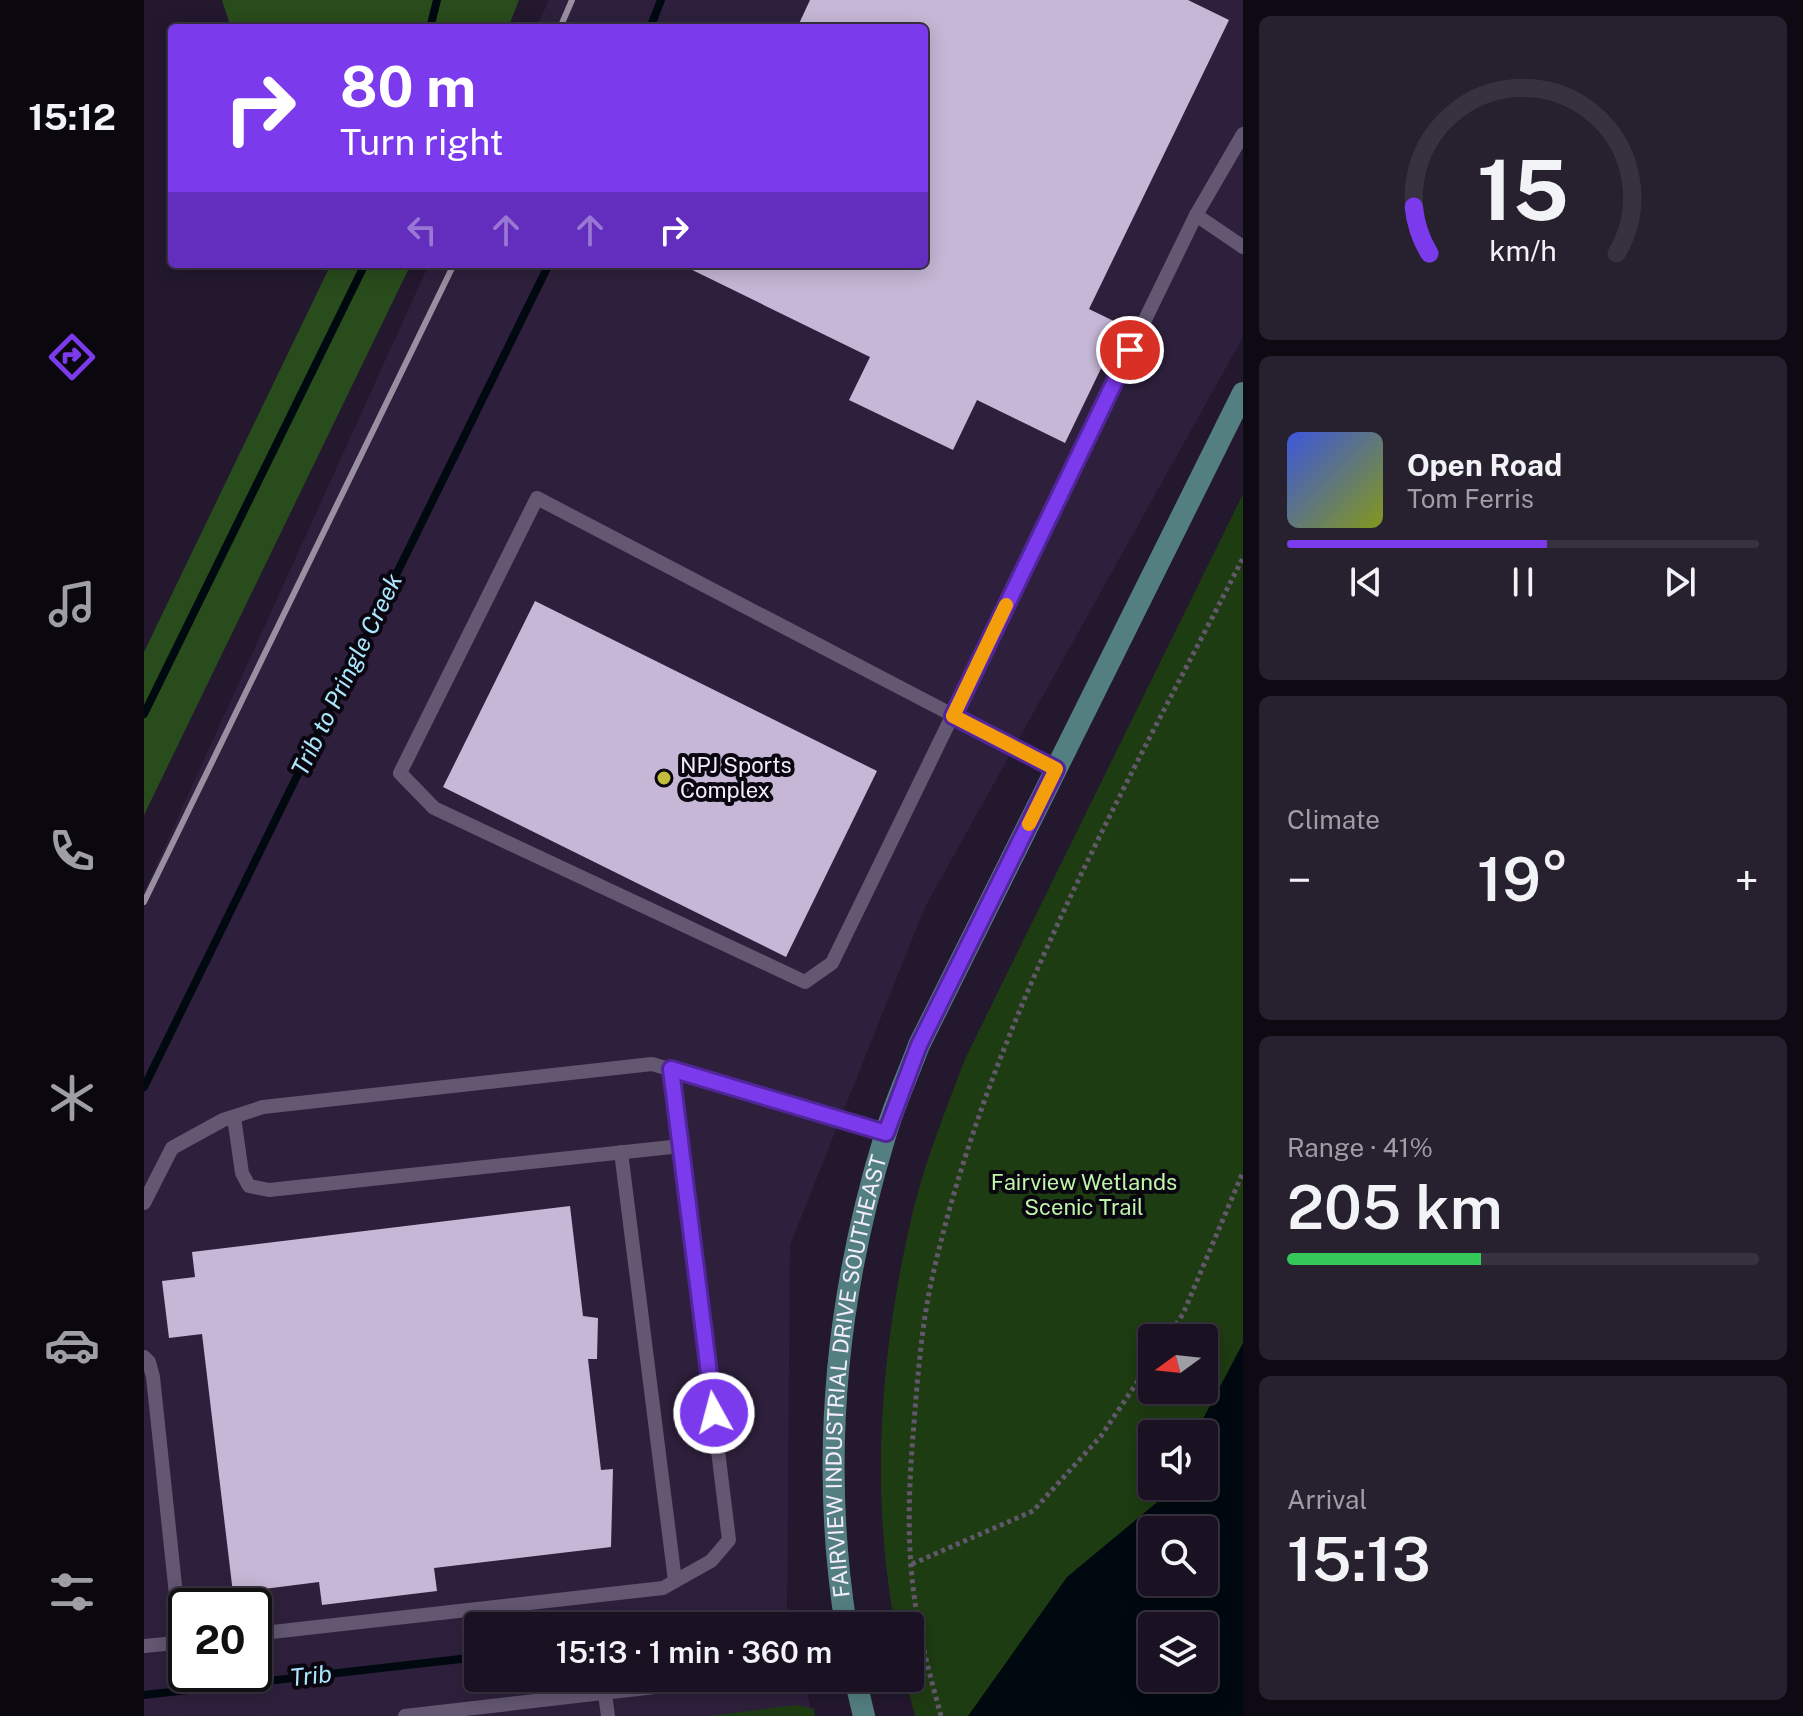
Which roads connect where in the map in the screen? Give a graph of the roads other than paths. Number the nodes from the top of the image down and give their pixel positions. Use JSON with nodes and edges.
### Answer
{"nodes":[{"id":1,"x":1243,"y":134,"type":"edge"},
{"id":2,"x":1196,"y":215,"type":"junction"},
{"id":3,"x":1243,"y":247,"type":"edge"},
{"id":4,"x":1243,"y":393,"type":"edge"},
{"id":5,"x":953,"y":716,"type":"junction"},
{"id":6,"x":1056,"y":769,"type":"junction"},
{"id":7,"x":671,"y":1069,"type":"junction"},
{"id":8,"x":234,"y":1117,"type":"junction"},
{"id":9,"x":886,"y":1133,"type":"junction"},
{"id":10,"x":681,"y":1146,"type":"junction"},
{"id":11,"x":621,"y":1152,"type":"junction"},
{"id":12,"x":144,"y":1203,"type":"edge"},
{"id":13,"x":144,"y":1357,"type":"edge"},
{"id":14,"x":675,"y":1581,"type":"junction"},
{"id":15,"x":178,"y":1588,"type":"edge"},
{"id":16,"x":844,"y":1612,"type":"edge"},
{"id":17,"x":272,"y":1632,"type":"edge"},
{"id":18,"x":168,"y":1644,"type":"edge"},
{"id":19,"x":144,"y":1646,"type":"edge"},
{"id":20,"x":621,"y":1692,"type":"edge"},
{"id":21,"x":858,"y":1692,"type":"edge"},
{"id":22,"x":605,"y":1694,"type":"junction"},
{"id":23,"x":405,"y":1716,"type":"edge"},
{"id":24,"x":608,"y":1716,"type":"edge"},
{"id":25,"x":864,"y":1716,"type":"edge"}],
"edges":[{"from":1,"to":2,"type":"lane"},
{"from":2,"to":3,"type":"lane"},
{"from":2,"to":5,"type":"lane"},
{"from":4,"to":6,"type":"main road","name":"FAIRVIEW INDUSTRIAL DRIVE SOUTHEAST"},
{"from":5,"to":5,"type":"lane"},
{"from":5,"to":6,"type":"lane"},
{"from":6,"to":9,"type":"main road","name":"FAIRVIEW INDUSTRIAL DRIVE SOUTHEAST"},
{"from":7,"to":8,"type":"lane"},
{"from":7,"to":9,"type":"lane"},
{"from":7,"to":10,"type":"lane"},
{"from":8,"to":11,"type":"lane"},
{"from":8,"to":12,"type":"lane"},
{"from":9,"to":16,"type":"main road","name":"FAIRVIEW INDUSTRIAL DRIVE SOUTHEAST"},
{"from":10,"to":11,"type":"lane"},
{"from":10,"to":14,"type":"lane"},
{"from":11,"to":14,"type":"lane"},
{"from":13,"to":15,"type":"lane"},
{"from":14,"to":17,"type":"lane"},
{"from":18,"to":19,"type":"lane"},
{"from":20,"to":22,"type":"lane"},
{"from":21,"to":25,"type":"main road"},
{"from":22,"to":23,"type":"lane"},
{"from":22,"to":24,"type":"lane"}]}
